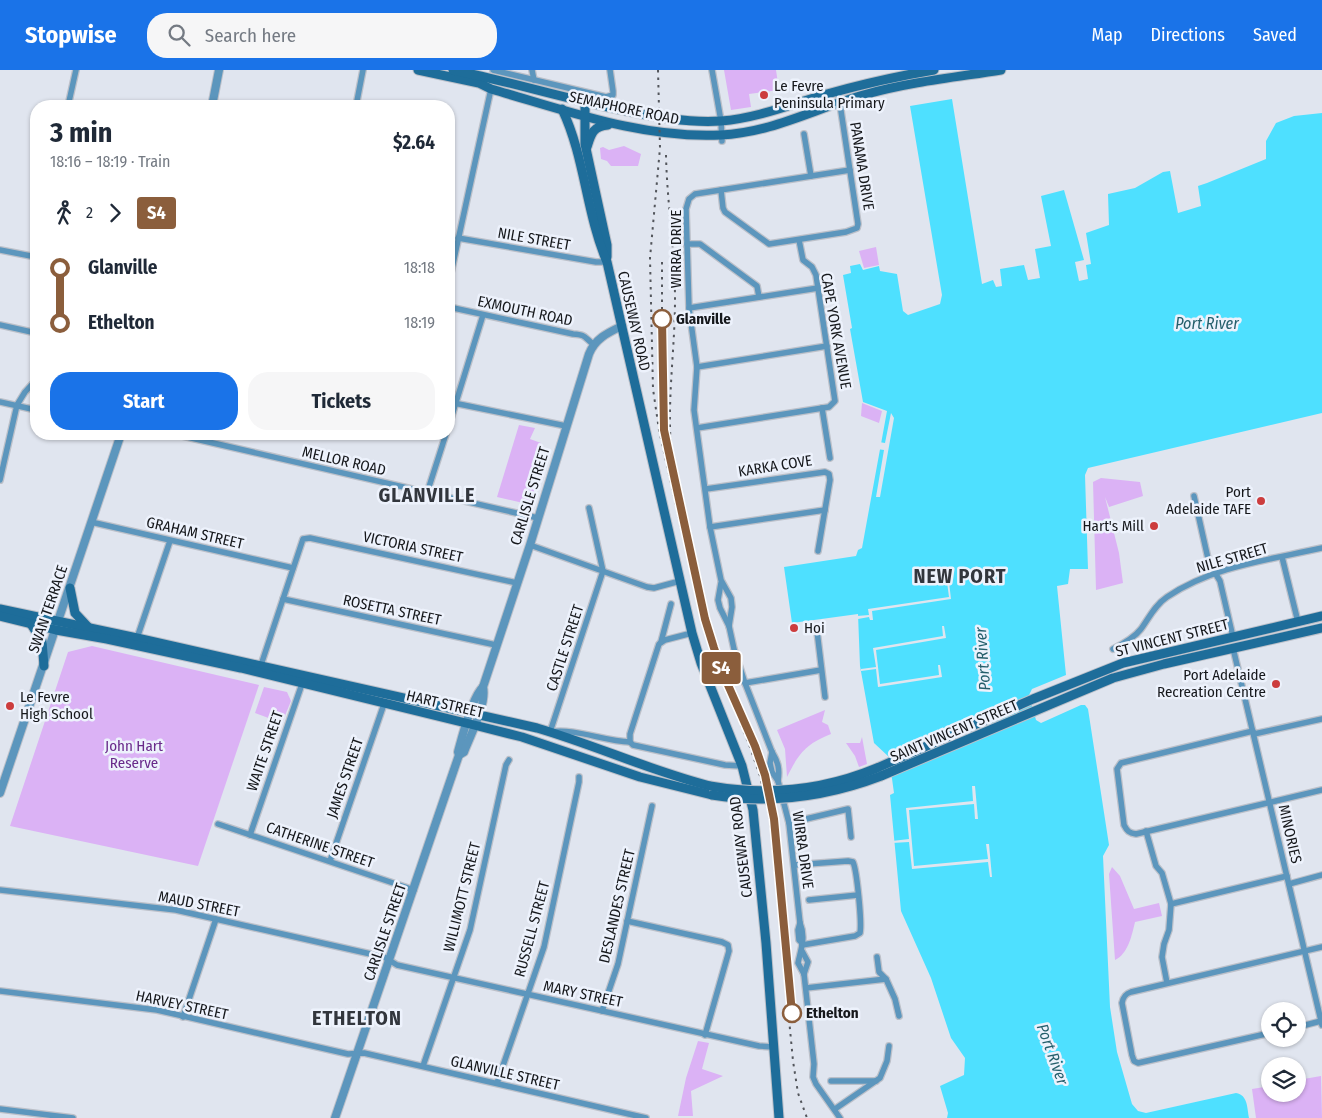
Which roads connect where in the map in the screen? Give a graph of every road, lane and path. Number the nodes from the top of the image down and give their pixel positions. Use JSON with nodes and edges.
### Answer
{"nodes":[{"id":1,"x":76,"y":70,"type":"edge"},
{"id":2,"x":220,"y":70,"type":"edge"},
{"id":3,"x":364,"y":70,"type":"edge"},
{"id":4,"x":418,"y":70,"type":"edge"},
{"id":5,"x":454,"y":70,"type":"edge"},
{"id":6,"x":493,"y":70,"type":"edge"},
{"id":7,"x":532,"y":70,"type":"edge"},
{"id":8,"x":610,"y":70,"type":"edge"},
{"id":9,"x":712,"y":70,"type":"edge"},
{"id":10,"x":934,"y":70,"type":"edge"},
{"id":11,"x":1001,"y":70,"type":"edge"},
{"id":12,"x":474,"y":72,"type":"edge"},
{"id":13,"x":960,"y":73,"type":"edge"},
{"id":14,"x":526,"y":79,"type":"junction"},
{"id":15,"x":534,"y":80,"type":"junction"},
{"id":16,"x":491,"y":89,"type":"junction"},
{"id":17,"x":530,"y":89,"type":"junction"},
{"id":18,"x":838,"y":91,"type":"junction"},
{"id":19,"x":606,"y":97,"type":"junction"},
{"id":20,"x":69,"y":100,"type":"edge"},
{"id":21,"x":213,"y":100,"type":"edge"},
{"id":22,"x":357,"y":100,"type":"edge"},
{"id":23,"x":585,"y":102,"type":"junction"},
{"id":24,"x":840,"y":102,"type":"junction"},
{"id":25,"x":610,"y":108,"type":"junction"},
{"id":26,"x":562,"y":109,"type":"junction"},
{"id":27,"x":584,"y":116,"type":"junction"},
{"id":28,"x":721,"y":121,"type":"junction"},
{"id":29,"x":621,"y":124,"type":"junction"},
{"id":30,"x":804,"y":134,"type":"dead end"},
{"id":31,"x":722,"y":138,"type":"junction"},
{"id":32,"x":582,"y":150,"type":"junction"},
{"id":33,"x":850,"y":170,"type":"junction"},
{"id":34,"x":811,"y":176,"type":"junction"},
{"id":35,"x":721,"y":190,"type":"junction"},
{"id":36,"x":458,"y":238,"type":"junction"},
{"id":37,"x":799,"y":240,"type":"junction"},
{"id":38,"x":687,"y":244,"type":"junction"},
{"id":39,"x":0,"y":250,"type":"edge"},
{"id":40,"x":455,"y":253,"type":"edge"},
{"id":41,"x":30,"y":256,"type":"edge"},
{"id":42,"x":606,"y":262,"type":"junction"},
{"id":43,"x":818,"y":288,"type":"junction"},
{"id":44,"x":759,"y":297,"type":"junction"},
{"id":45,"x":455,"y":308,"type":"edge"},
{"id":46,"x":689,"y":308,"type":"junction"},
{"id":47,"x":483,"y":315,"type":"junction"},
{"id":48,"x":0,"y":325,"type":"edge"},
{"id":49,"x":622,"y":326,"type":"junction"},
{"id":50,"x":30,"y":332,"type":"edge"},
{"id":51,"x":593,"y":344,"type":"junction"},
{"id":52,"x":827,"y":346,"type":"junction"},
{"id":53,"x":697,"y":367,"type":"junction"},
{"id":54,"x":30,"y":387,"type":"edge"},
{"id":55,"x":0,"y":402,"type":"edge"},
{"id":56,"x":456,"y":404,"type":"junction"},
{"id":57,"x":16,"y":406,"type":"junction"},
{"id":58,"x":455,"y":407,"type":"edge"},
{"id":59,"x":822,"y":408,"type":"junction"},
{"id":60,"x":30,"y":409,"type":"edge"},
{"id":61,"x":566,"y":426,"type":"junction"},
{"id":62,"x":697,"y":428,"type":"junction"},
{"id":63,"x":119,"y":440,"type":"edge"},
{"id":64,"x":200,"y":440,"type":"edge"},
{"id":65,"x":444,"y":440,"type":"edge"},
{"id":66,"x":830,"y":458,"type":"dead end"},
{"id":67,"x":0,"y":480,"type":"edge"},
{"id":68,"x":706,"y":489,"type":"junction"},
{"id":69,"x":427,"y":493,"type":"junction"},
{"id":70,"x":1194,"y":496,"type":"dead end"},
{"id":71,"x":589,"y":508,"type":"dead end"},
{"id":72,"x":825,"y":510,"type":"junction"},
{"id":73,"x":538,"y":518,"type":"junction"},
{"id":74,"x":91,"y":522,"type":"junction"},
{"id":75,"x":710,"y":527,"type":"junction"},
{"id":76,"x":170,"y":541,"type":"junction"},
{"id":77,"x":530,"y":544,"type":"junction"},
{"id":78,"x":1322,"y":548,"type":"edge"},
{"id":79,"x":818,"y":551,"type":"dead end"},
{"id":80,"x":1282,"y":557,"type":"junction"},
{"id":81,"x":293,"y":568,"type":"junction"},
{"id":82,"x":603,"y":571,"type":"junction"},
{"id":83,"x":1215,"y":573,"type":"junction"},
{"id":84,"x":721,"y":580,"type":"junction"},
{"id":85,"x":680,"y":581,"type":"junction"},
{"id":86,"x":517,"y":583,"type":"junction"},
{"id":87,"x":70,"y":588,"type":"junction"},
{"id":88,"x":283,"y":599,"type":"junction"},
{"id":89,"x":671,"y":604,"type":"dead end"},
{"id":90,"x":0,"y":609,"type":"edge"},
{"id":91,"x":0,"y":616,"type":"edge"},
{"id":92,"x":1322,"y":616,"type":"edge"},
{"id":93,"x":1298,"y":622,"type":"junction"},
{"id":94,"x":31,"y":624,"type":"junction"},
{"id":95,"x":57,"y":626,"type":"junction"},
{"id":96,"x":729,"y":626,"type":"junction"},
{"id":97,"x":89,"y":628,"type":"junction"},
{"id":98,"x":1322,"y":628,"type":"edge"},
{"id":99,"x":817,"y":631,"type":"dead end"},
{"id":100,"x":692,"y":633,"type":"junction"},
{"id":101,"x":1233,"y":637,"type":"junction"},
{"id":102,"x":136,"y":641,"type":"junction"},
{"id":103,"x":661,"y":642,"type":"junction"},
{"id":104,"x":496,"y":645,"type":"junction"},
{"id":105,"x":1113,"y":648,"type":"dead end"},
{"id":106,"x":1233,"y":648,"type":"junction"},
{"id":107,"x":44,"y":666,"type":"junction"},
{"id":108,"x":259,"y":669,"type":"junction"},
{"id":109,"x":821,"y":670,"type":"junction"},
{"id":110,"x":303,"y":679,"type":"junction"},
{"id":111,"x":745,"y":683,"type":"junction"},
{"id":112,"x":825,"y":697,"type":"dead end"},
{"id":113,"x":1033,"y":699,"type":"joint"},
{"id":114,"x":384,"y":704,"type":"junction"},
{"id":115,"x":1037,"y":711,"type":"joint"},
{"id":116,"x":474,"y":714,"type":"junction"},
{"id":117,"x":1322,"y":719,"type":"edge"},
{"id":118,"x":470,"y":724,"type":"junction"},
{"id":119,"x":550,"y":732,"type":"junction"},
{"id":120,"x":1253,"y":733,"type":"junction"},
{"id":121,"x":630,"y":742,"type":"junction"},
{"id":122,"x":509,"y":760,"type":"dead end"},
{"id":123,"x":742,"y":766,"type":"junction"},
{"id":124,"x":879,"y":772,"type":"junction"},
{"id":125,"x":579,"y":776,"type":"dead end"},
{"id":126,"x":711,"y":790,"type":"junction"},
{"id":127,"x":1322,"y":790,"type":"edge"},
{"id":128,"x":0,"y":793,"type":"edge"},
{"id":129,"x":1270,"y":802,"type":"junction"},
{"id":130,"x":652,"y":806,"type":"dead end"},
{"id":131,"x":218,"y":824,"type":"dead end"},
{"id":132,"x":789,"y":824,"type":"junction"},
{"id":133,"x":1146,"y":831,"type":"junction"},
{"id":134,"x":250,"y":835,"type":"junction"},
{"id":135,"x":851,"y":837,"type":"dead end"},
{"id":136,"x":330,"y":861,"type":"junction"},
{"id":137,"x":794,"y":865,"type":"junction"},
{"id":138,"x":1322,"y":875,"type":"edge"},
{"id":139,"x":1287,"y":876,"type":"junction"},
{"id":140,"x":1288,"y":884,"type":"junction"},
{"id":141,"x":0,"y":890,"type":"edge"},
{"id":142,"x":414,"y":890,"type":"junction"},
{"id":143,"x":858,"y":895,"type":"junction"},
{"id":144,"x":809,"y":900,"type":"dead end"},
{"id":145,"x":1171,"y":904,"type":"junction"},
{"id":146,"x":216,"y":919,"type":"junction"},
{"id":147,"x":627,"y":921,"type":"junction"},
{"id":148,"x":802,"y":946,"type":"junction"},
{"id":149,"x":1322,"y":947,"type":"edge"},
{"id":150,"x":1304,"y":951,"type":"junction"},
{"id":151,"x":878,"y":958,"type":"dead end"},
{"id":152,"x":389,"y":961,"type":"junction"},
{"id":153,"x":453,"y":978,"type":"junction"},
{"id":154,"x":886,"y":979,"type":"junction"},
{"id":155,"x":1167,"y":983,"type":"junction"},
{"id":156,"x":806,"y":988,"type":"junction"},
{"id":157,"x":0,"y":991,"type":"edge"},
{"id":158,"x":528,"y":995,"type":"junction"},
{"id":159,"x":602,"y":1011,"type":"junction"},
{"id":160,"x":899,"y":1016,"type":"dead end"},
{"id":161,"x":183,"y":1017,"type":"junction"},
{"id":162,"x":1322,"y":1023,"type":"edge"},
{"id":163,"x":1306,"y":1026,"type":"edge"},
{"id":164,"x":705,"y":1035,"type":"junction"},
{"id":165,"x":1261,"y":1035,"type":"edge"},
{"id":166,"x":889,"y":1046,"type":"dead end"},
{"id":167,"x":773,"y":1047,"type":"junction"},
{"id":168,"x":358,"y":1054,"type":"junction"},
{"id":169,"x":423,"y":1066,"type":"junction"},
{"id":170,"x":831,"y":1081,"type":"dead end"},
{"id":171,"x":876,"y":1081,"type":"junction"},
{"id":172,"x":497,"y":1084,"type":"junction"},
{"id":173,"x":0,"y":1109,"type":"edge"},
{"id":174,"x":835,"y":1110,"type":"junction"},
{"id":175,"x":72,"y":1118,"type":"edge"},
{"id":176,"x":335,"y":1118,"type":"edge"},
{"id":177,"x":646,"y":1118,"type":"edge"},
{"id":178,"x":779,"y":1118,"type":"edge"},
{"id":179,"x":840,"y":1118,"type":"edge"}],
"edges":[{"from":1,"to":20,"type":"street"},
{"from":2,"to":21,"type":"street"},
{"from":3,"to":22,"type":"street"},
{"from":4,"to":16,"type":"main road","name":"SEMAPHORE ROAD"},
{"from":5,"to":12,"type":"main road","name":"SEMAPHORE ROAD"},
{"from":6,"to":14,"type":"street","name":"SEMAPHORE ROAD"},
{"from":7,"to":15,"type":"street"},
{"from":8,"to":19,"type":"street"},
{"from":9,"to":28,"type":"street"},
{"from":10,"to":18,"type":"main road","name":"SEMAPHORE ROAD"},
{"from":11,"to":13,"type":"main road","name":"SEMAPHORE ROAD"},
{"from":12,"to":17,"type":"main road","name":"SEMAPHORE ROAD"},
{"from":13,"to":24,"type":"main road","name":"SEMAPHORE ROAD"},
{"from":14,"to":15,"type":"street","name":"SEMAPHORE ROAD"},
{"from":14,"to":17,"type":"street"},
{"from":15,"to":19,"type":"street","name":"SEMAPHORE ROAD"},
{"from":16,"to":26,"type":"main road","name":"SEMAPHORE ROAD"},
{"from":16,"to":36,"type":"street"},
{"from":17,"to":23,"type":"main road","name":"SEMAPHORE ROAD"},
{"from":18,"to":24,"type":"street","name":"PANAMA DRIVE"},
{"from":18,"to":28,"type":"main road","name":"SEMAPHORE ROAD"},
{"from":19,"to":25,"type":"street","name":"SEMAPHORE ROAD"},
{"from":23,"to":25,"type":"main road","name":"SEMAPHORE ROAD"},
{"from":23,"to":27,"type":"main road","name":"CAUSEWAY ROAD"},
{"from":24,"to":31,"type":"main road","name":"SEMAPHORE ROAD"},
{"from":24,"to":33,"type":"street","name":"PANAMA DRIVE"},
{"from":25,"to":28,"type":"main road","name":"SEMAPHORE ROAD"},
{"from":26,"to":27,"type":"main road","name":"SEMAPHORE ROAD"},
{"from":26,"to":32,"type":"main road"},
{"from":27,"to":29,"type":"main road","name":"SEMAPHORE ROAD"},
{"from":27,"to":32,"type":"main road","name":"CAUSEWAY ROAD"},
{"from":28,"to":31,"type":"street"},
{"from":29,"to":31,"type":"main road","name":"SEMAPHORE ROAD"},
{"from":29,"to":32,"type":"main road"},
{"from":30,"to":34,"type":"street"},
{"from":32,"to":42,"type":"main road","name":"CAUSEWAY ROAD"},
{"from":33,"to":34,"type":"street","name":"WIRRA DRIVE"},
{"from":33,"to":37,"type":"street","name":"PANAMA DRIVE"},
{"from":34,"to":35,"type":"street","name":"WIRRA DRIVE"},
{"from":35,"to":37,"type":"street","name":"PANAMA DRIVE"},
{"from":35,"to":38,"type":"street","name":"WIRRA DRIVE"},
{"from":36,"to":40,"type":"street"},
{"from":36,"to":42,"type":"street","name":"NILE STREET"},
{"from":37,"to":43,"type":"street","name":"CAPE YORK AVENUE"},
{"from":38,"to":44,"type":"street"},
{"from":38,"to":46,"type":"street","name":"WIRRA DRIVE"},
{"from":39,"to":41,"type":"street"},
{"from":42,"to":49,"type":"main road","name":"CAUSEWAY ROAD"},
{"from":43,"to":44,"type":"street"},
{"from":43,"to":52,"type":"street","name":"CAPE YORK AVENUE"},
{"from":44,"to":46,"type":"street"},
{"from":45,"to":47,"type":"street","name":"EXMOUTH ROAD"},
{"from":46,"to":53,"type":"street","name":"WIRRA DRIVE"},
{"from":47,"to":51,"type":"street","name":"EXMOUTH ROAD"},
{"from":47,"to":56,"type":"street"},
{"from":48,"to":50,"type":"street"},
{"from":49,"to":51,"type":"street"},
{"from":49,"to":85,"type":"main road","name":"CAUSEWAY ROAD"},
{"from":51,"to":61,"type":"street","name":"CARLISLE STREET"},
{"from":52,"to":53,"type":"street"},
{"from":52,"to":59,"type":"street","name":"CAPE YORK AVENUE"},
{"from":53,"to":62,"type":"street","name":"WIRRA DRIVE"},
{"from":54,"to":57,"type":"street"},
{"from":55,"to":57,"type":"street"},
{"from":56,"to":58,"type":"street"},
{"from":56,"to":61,"type":"street"},
{"from":57,"to":60,"type":"street"},
{"from":57,"to":67,"type":"street"},
{"from":59,"to":62,"type":"street"},
{"from":59,"to":66,"type":"street"},
{"from":61,"to":73,"type":"street","name":"CARLISLE STREET"},
{"from":62,"to":68,"type":"street","name":"WIRRA DRIVE"},
{"from":63,"to":74,"type":"street","name":"SWAN TERRACE"},
{"from":64,"to":69,"type":"street","name":"MELLOR ROAD"},
{"from":65,"to":69,"type":"street"},
{"from":68,"to":72,"type":"street","name":"KARKA COVE"},
{"from":68,"to":75,"type":"street","name":"WIRRA DRIVE"},
{"from":69,"to":73,"type":"street","name":"MELLOR ROAD"},
{"from":70,"to":83,"type":"street"},
{"from":71,"to":82,"type":"street"},
{"from":72,"to":75,"type":"street"},
{"from":72,"to":79,"type":"street","name":"KARKA COVE"},
{"from":73,"to":77,"type":"street","name":"CARLISLE STREET"},
{"from":74,"to":76,"type":"street","name":"GRAHAM STREET"},
{"from":74,"to":87,"type":"street","name":"SWAN TERRACE"},
{"from":75,"to":84,"type":"street","name":"WIRRA DRIVE"},
{"from":76,"to":81,"type":"street","name":"GRAHAM STREET"},
{"from":76,"to":102,"type":"street"},
{"from":77,"to":82,"type":"street"},
{"from":77,"to":86,"type":"street","name":"CARLISLE STREET"},
{"from":78,"to":80,"type":"street","name":"NILE STREET"},
{"from":80,"to":83,"type":"street","name":"NILE STREET"},
{"from":80,"to":93,"type":"street"},
{"from":81,"to":86,"type":"street","name":"VICTORIA STREET"},
{"from":81,"to":88,"type":"street"},
{"from":82,"to":85,"type":"street"},
{"from":82,"to":119,"type":"street","name":"CASTLE STREET"},
{"from":83,"to":101,"type":"street"},
{"from":83,"to":105,"type":"street","name":"NILE STREET"},
{"from":84,"to":96,"type":"street","name":"WIRRA DRIVE"},
{"from":84,"to":96,"type":"street","name":"WIRRA DRIVE"},
{"from":85,"to":100,"type":"main road","name":"CAUSEWAY ROAD"},
{"from":86,"to":104,"type":"street","name":"CARLISLE STREET"},
{"from":87,"to":95,"type":"street","name":"SWAN TERRACE"},
{"from":87,"to":97,"type":"main road"},
{"from":88,"to":104,"type":"street","name":"ROSETTA STREET"},
{"from":88,"to":108,"type":"street"},
{"from":89,"to":103,"type":"street"},
{"from":90,"to":95,"type":"main road","name":"HART STREET"},
{"from":91,"to":94,"type":"main road","name":"HART STREET"},
{"from":92,"to":93,"type":"main road","name":"ST VINCENT STREET"},
{"from":93,"to":101,"type":"main road","name":"ST VINCENT STREET"},
{"from":94,"to":95,"type":"main road","name":"HART STREET"},
{"from":94,"to":107,"type":"main road"},
{"from":95,"to":97,"type":"main road","name":"HART STREET"},
{"from":95,"to":102,"type":"main road","name":"HART STREET"},
{"from":95,"to":107,"type":"street","name":"SWAN TERRACE"},
{"from":96,"to":111,"type":"street","name":"WIRRA DRIVE"},
{"from":97,"to":102,"type":"main road","name":"HART STREET"},
{"from":98,"to":106,"type":"main road","name":"ST VINCENT STREET"},
{"from":99,"to":109,"type":"street"},
{"from":100,"to":103,"type":"street"},
{"from":100,"to":123,"type":"main road","name":"CAUSEWAY ROAD"},
{"from":101,"to":106,"type":"main road"},
{"from":101,"to":113,"type":"main road","name":"ST VINCENT STREET"},
{"from":102,"to":108,"type":"main road","name":"HART STREET"},
{"from":103,"to":121,"type":"street"},
{"from":104,"to":116,"type":"street","name":"CARLISLE STREET"},
{"from":106,"to":115,"type":"main road","name":"ST VINCENT STREET"},
{"from":106,"to":120,"type":"street","name":"MINORIES"},
{"from":107,"to":128,"type":"street","name":"SWAN TERRACE"},
{"from":108,"to":110,"type":"main road","name":"HART STREET"},
{"from":109,"to":111,"type":"street"},
{"from":109,"to":112,"type":"street"},
{"from":110,"to":114,"type":"main road","name":"HART STREET"},
{"from":110,"to":116,"type":"main road","name":"HART STREET"},
{"from":110,"to":134,"type":"street","name":"WAITE STREET"},
{"from":111,"to":132,"type":"street","name":"WIRRA DRIVE"},
{"from":113,"to":124,"type":"main road","name":"SAINT VINCENT STREET"},
{"from":114,"to":118,"type":"main road","name":"HART STREET"},
{"from":114,"to":136,"type":"street","name":"JAMES STREET"},
{"from":115,"to":124,"type":"main road","name":"SAINT VINCENT STREET"},
{"from":116,"to":118,"type":"street","name":"CARLISLE STREET"},
{"from":116,"to":119,"type":"main road","name":"HART STREET"},
{"from":117,"to":120,"type":"street"},
{"from":118,"to":126,"type":"main road","name":"HART STREET"},
{"from":118,"to":142,"type":"street","name":"CARLISLE STREET"},
{"from":119,"to":121,"type":"street","name":"HART STREET"},
{"from":119,"to":126,"type":"main road","name":"HART STREET"},
{"from":120,"to":129,"type":"street","name":"MINORIES"},
{"from":120,"to":133,"type":"street"},
{"from":121,"to":123,"type":"street","name":"HART STREET"},
{"from":122,"to":153,"type":"street","name":"WILLIMOTT STREET"},
{"from":123,"to":167,"type":"main road","name":"CAUSEWAY ROAD"},
{"from":124,"to":126,"type":"main road","name":"HART STREET","bridge":true},
{"from":125,"to":158,"type":"street","name":"RUSSELL STREET"},
{"from":127,"to":129,"type":"street"},
{"from":129,"to":133,"type":"street"},
{"from":129,"to":139,"type":"street","name":"MINORIES"},
{"from":130,"to":147,"type":"street","name":"DESLANDES STREET"},
{"from":131,"to":134,"type":"street","name":"CATHERINE STREET"},
{"from":132,"to":135,"type":"street"},
{"from":132,"to":137,"type":"street","name":"WIRRA DRIVE"},
{"from":133,"to":145,"type":"street"},
{"from":134,"to":136,"type":"street","name":"CATHERINE STREET"},
{"from":136,"to":142,"type":"street","name":"CATHERINE STREET"},
{"from":137,"to":143,"type":"street"},
{"from":137,"to":148,"type":"street","name":"WIRRA DRIVE"},
{"from":138,"to":140,"type":"street"},
{"from":139,"to":140,"type":"street","name":"MINORIES"},
{"from":139,"to":145,"type":"street"},
{"from":140,"to":150,"type":"street","name":"MINORIES"},
{"from":141,"to":146,"type":"street","name":"MAUD STREET"},
{"from":142,"to":152,"type":"street","name":"CARLISLE STREET"},
{"from":143,"to":144,"type":"street"},
{"from":143,"to":148,"type":"street"},
{"from":145,"to":155,"type":"street"},
{"from":146,"to":152,"type":"street","name":"MAUD STREET"},
{"from":146,"to":161,"type":"street"},
{"from":147,"to":159,"type":"street","name":"DESLANDES STREET"},
{"from":147,"to":164,"type":"street"},
{"from":148,"to":156,"type":"street","name":"WIRRA DRIVE"},
{"from":149,"to":150,"type":"street"},
{"from":150,"to":155,"type":"street"},
{"from":150,"to":162,"type":"street","name":"MINORIES"},
{"from":151,"to":154,"type":"street"},
{"from":152,"to":153,"type":"street","name":"MARY STREET"},
{"from":152,"to":168,"type":"street","name":"CARLISLE STREET"},
{"from":153,"to":158,"type":"street","name":"MARY STREET"},
{"from":153,"to":169,"type":"street","name":"WILLIMOTT STREET"},
{"from":154,"to":156,"type":"street"},
{"from":154,"to":160,"type":"street"},
{"from":155,"to":165,"type":"street"},
{"from":156,"to":174,"type":"street","name":"WIRRA DRIVE"},
{"from":157,"to":161,"type":"street","name":"HARVEY STREET"},
{"from":158,"to":159,"type":"street","name":"MARY STREET"},
{"from":158,"to":172,"type":"street","name":"RUSSELL STREET"},
{"from":159,"to":164,"type":"street","name":"MARY STREET"},
{"from":161,"to":168,"type":"street","name":"HARVEY STREET"},
{"from":162,"to":163,"type":"street"},
{"from":164,"to":167,"type":"street","name":"MARY STREET"},
{"from":166,"to":171,"type":"street"},
{"from":167,"to":178,"type":"main road","name":"CAUSEWAY ROAD"},
{"from":168,"to":169,"type":"street","name":"GLANVILLE STREET"},
{"from":168,"to":176,"type":"street","name":"CARLISLE STREET"},
{"from":169,"to":172,"type":"street","name":"GLANVILLE STREET"},
{"from":170,"to":171,"type":"street"},
{"from":171,"to":174,"type":"street"},
{"from":172,"to":177,"type":"street","name":"GLANVILLE STREET"},
{"from":173,"to":175,"type":"street"},
{"from":174,"to":179,"type":"street","name":"WIRRA DRIVE"}]}
